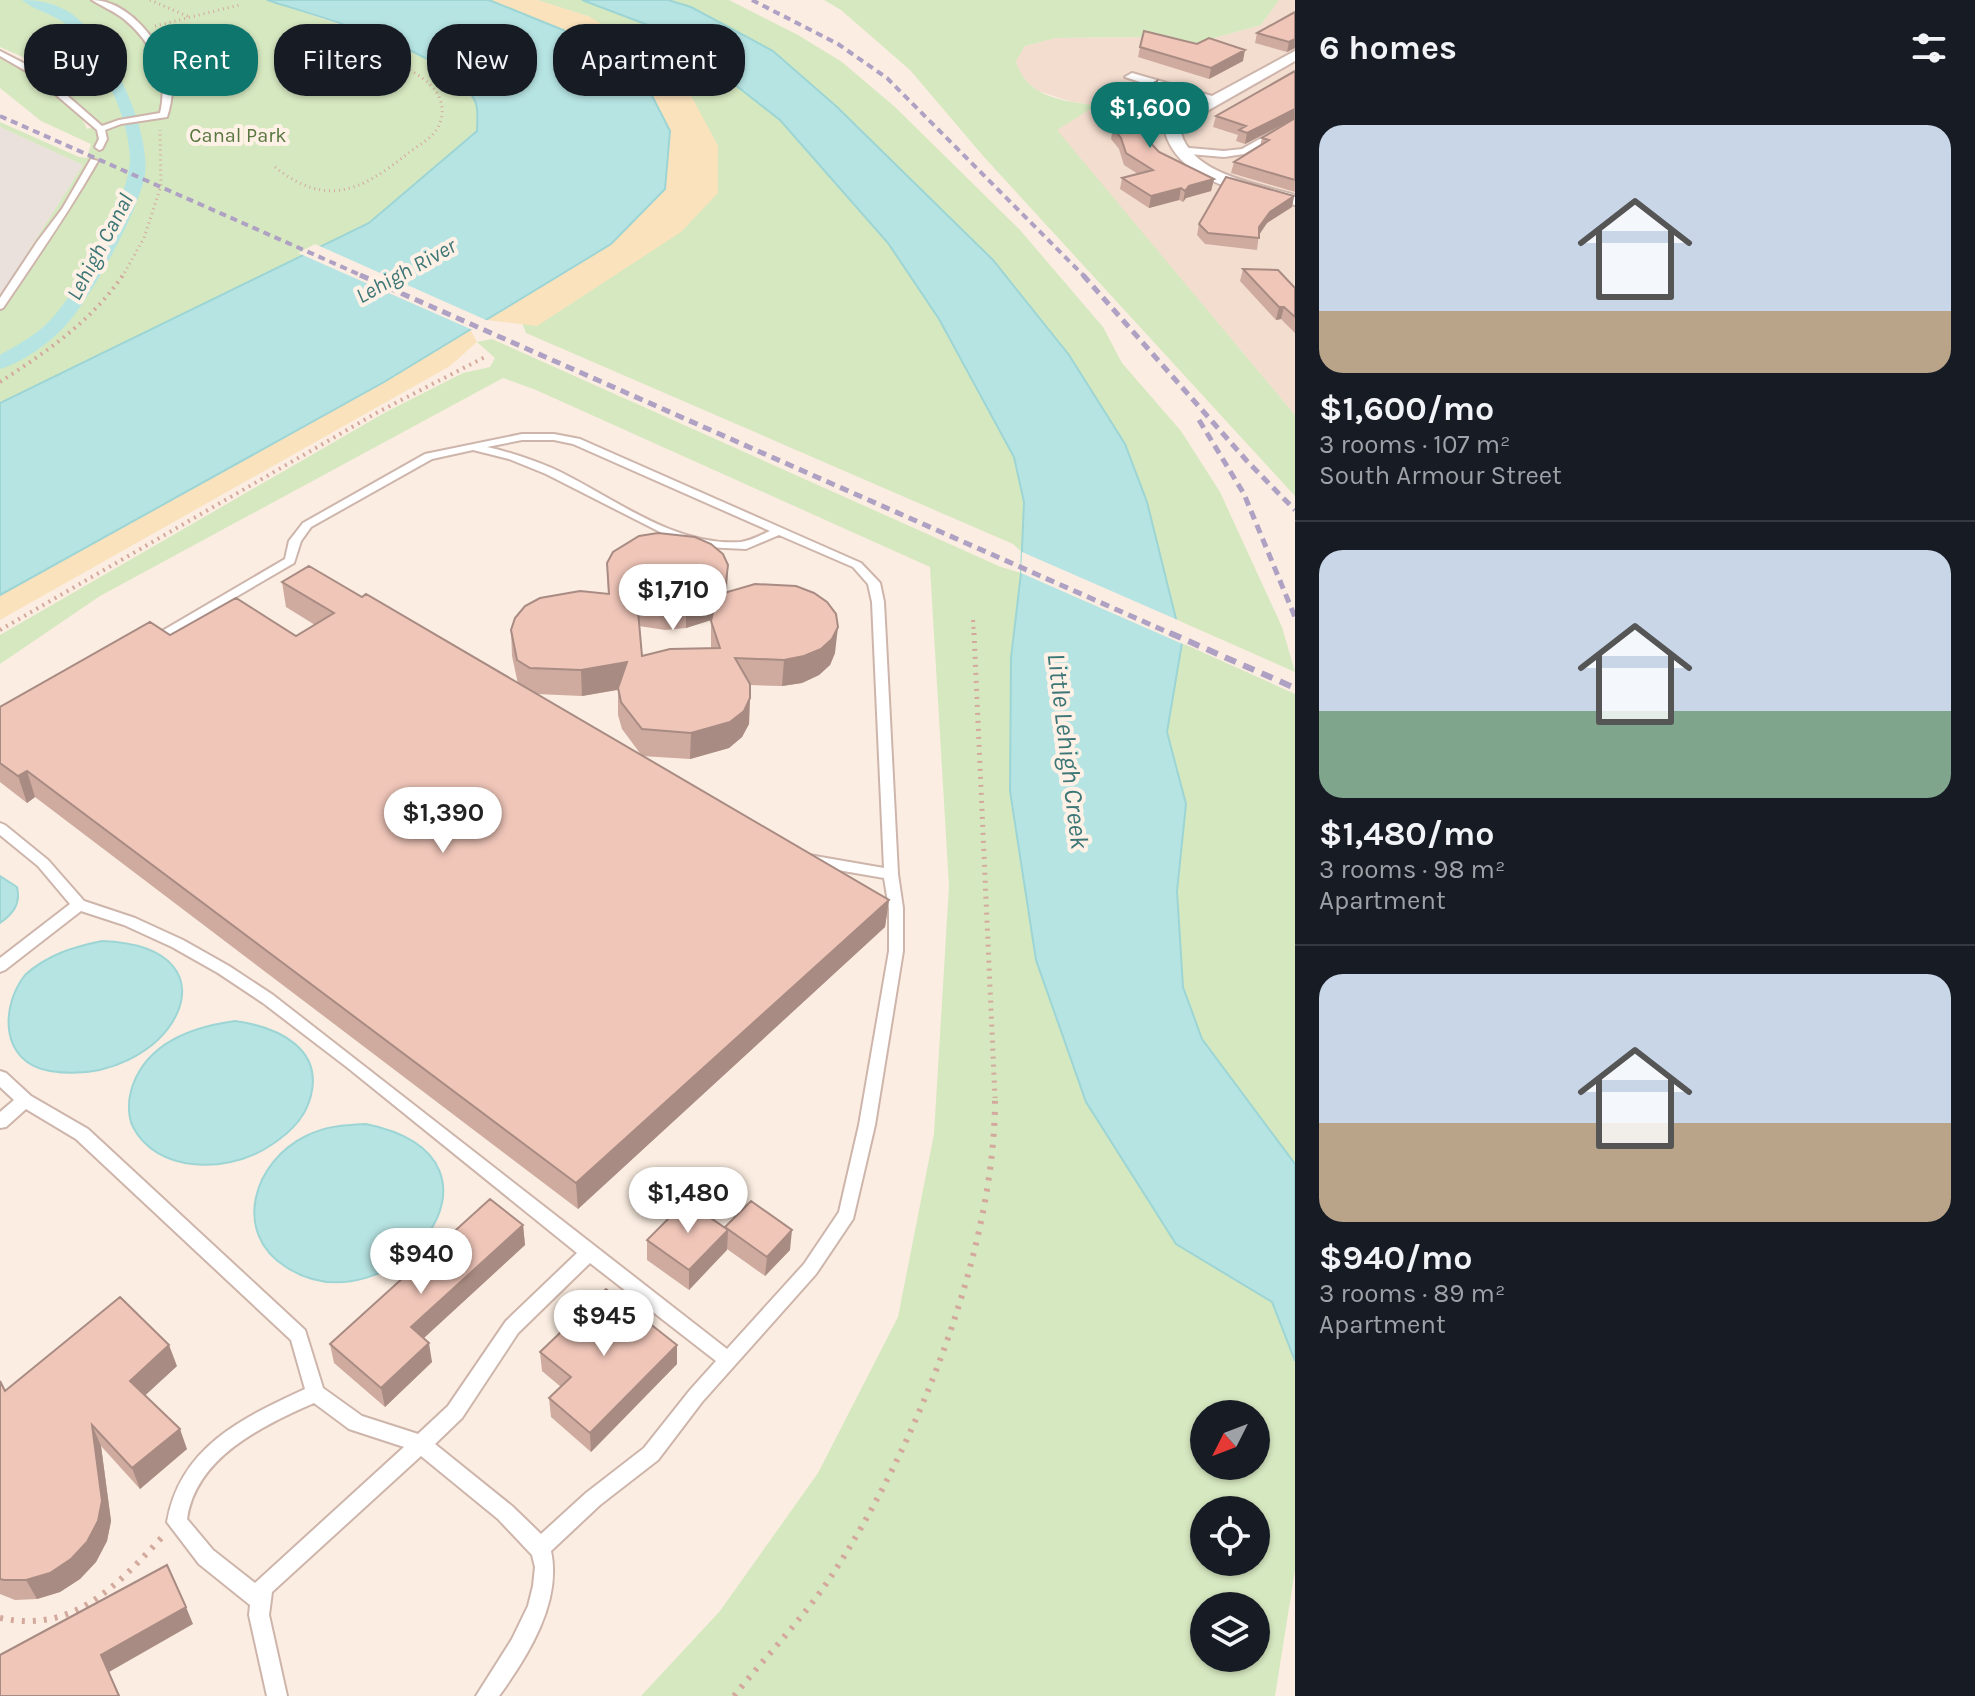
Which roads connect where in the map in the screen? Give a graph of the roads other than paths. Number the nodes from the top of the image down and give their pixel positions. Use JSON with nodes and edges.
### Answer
{"nodes":[{"id":1,"x":96,"y":0,"type":"edge"},
{"id":2,"x":0,"y":53,"type":"edge"},
{"id":3,"x":1295,"y":55,"type":"edge"},
{"id":4,"x":1132,"y":77,"type":"dead end"},
{"id":5,"x":1213,"y":101,"type":"junction"},
{"id":6,"x":1295,"y":121,"type":"edge"},
{"id":7,"x":101,"y":129,"type":"junction"},
{"id":8,"x":99,"y":147,"type":"dead end"},
{"id":9,"x":1178,"y":150,"type":"junction"},
{"id":10,"x":94,"y":161,"type":"dead end"},
{"id":11,"x":1295,"y":200,"type":"edge"},
{"id":12,"x":0,"y":306,"type":"edge"},
{"id":13,"x":462,"y":448,"type":"junction"},
{"id":14,"x":779,"y":531,"type":"junction"},
{"id":15,"x":290,"y":561,"type":"junction"},
{"id":16,"x":304,"y":569,"type":"edge"},
{"id":17,"x":138,"y":648,"type":"edge"},
{"id":18,"x":0,"y":828,"type":"edge"},
{"id":19,"x":794,"y":854,"type":"edge"},
{"id":20,"x":891,"y":874,"type":"junction"},
{"id":21,"x":79,"y":905,"type":"junction"},
{"id":22,"x":0,"y":966,"type":"edge"},
{"id":23,"x":0,"y":1077,"type":"edge"},
{"id":24,"x":25,"y":1100,"type":"junction"},
{"id":25,"x":0,"y":1122,"type":"edge"},
{"id":26,"x":588,"y":1254,"type":"junction"},
{"id":27,"x":728,"y":1360,"type":"junction"},
{"id":28,"x":315,"y":1393,"type":"junction"},
{"id":29,"x":421,"y":1444,"type":"junction"},
{"id":30,"x":540,"y":1548,"type":"junction"},
{"id":31,"x":261,"y":1601,"type":"junction"},
{"id":32,"x":277,"y":1696,"type":"edge"},
{"id":33,"x":486,"y":1696,"type":"edge"}],
"edges":[{"from":1,"to":7,"type":"lane"},
{"from":2,"to":7,"type":"lane"},
{"from":3,"to":5,"type":"street"},
{"from":4,"to":5,"type":"street"},
{"from":5,"to":9,"type":"street"},
{"from":6,"to":9,"type":"lane"},
{"from":7,"to":8,"type":"lane"},
{"from":9,"to":11,"type":"street"},
{"from":10,"to":12,"type":"lane"},
{"from":13,"to":14,"type":"lane"},
{"from":13,"to":14,"type":"lane"},
{"from":13,"to":15,"type":"lane"},
{"from":14,"to":20,"type":"lane"},
{"from":15,"to":16,"type":"lane"},
{"from":15,"to":17,"type":"lane"},
{"from":18,"to":21,"type":"lane"},
{"from":19,"to":20,"type":"lane"},
{"from":20,"to":27,"type":"lane"},
{"from":21,"to":22,"type":"lane"},
{"from":21,"to":26,"type":"lane"},
{"from":23,"to":24,"type":"lane"},
{"from":24,"to":25,"type":"lane"},
{"from":24,"to":28,"type":"lane"},
{"from":26,"to":27,"type":"lane"},
{"from":26,"to":29,"type":"lane"},
{"from":27,"to":30,"type":"lane"},
{"from":28,"to":29,"type":"lane"},
{"from":28,"to":31,"type":"lane"},
{"from":29,"to":30,"type":"lane"},
{"from":29,"to":31,"type":"lane"},
{"from":30,"to":33,"type":"lane"},
{"from":31,"to":32,"type":"lane"}]}
